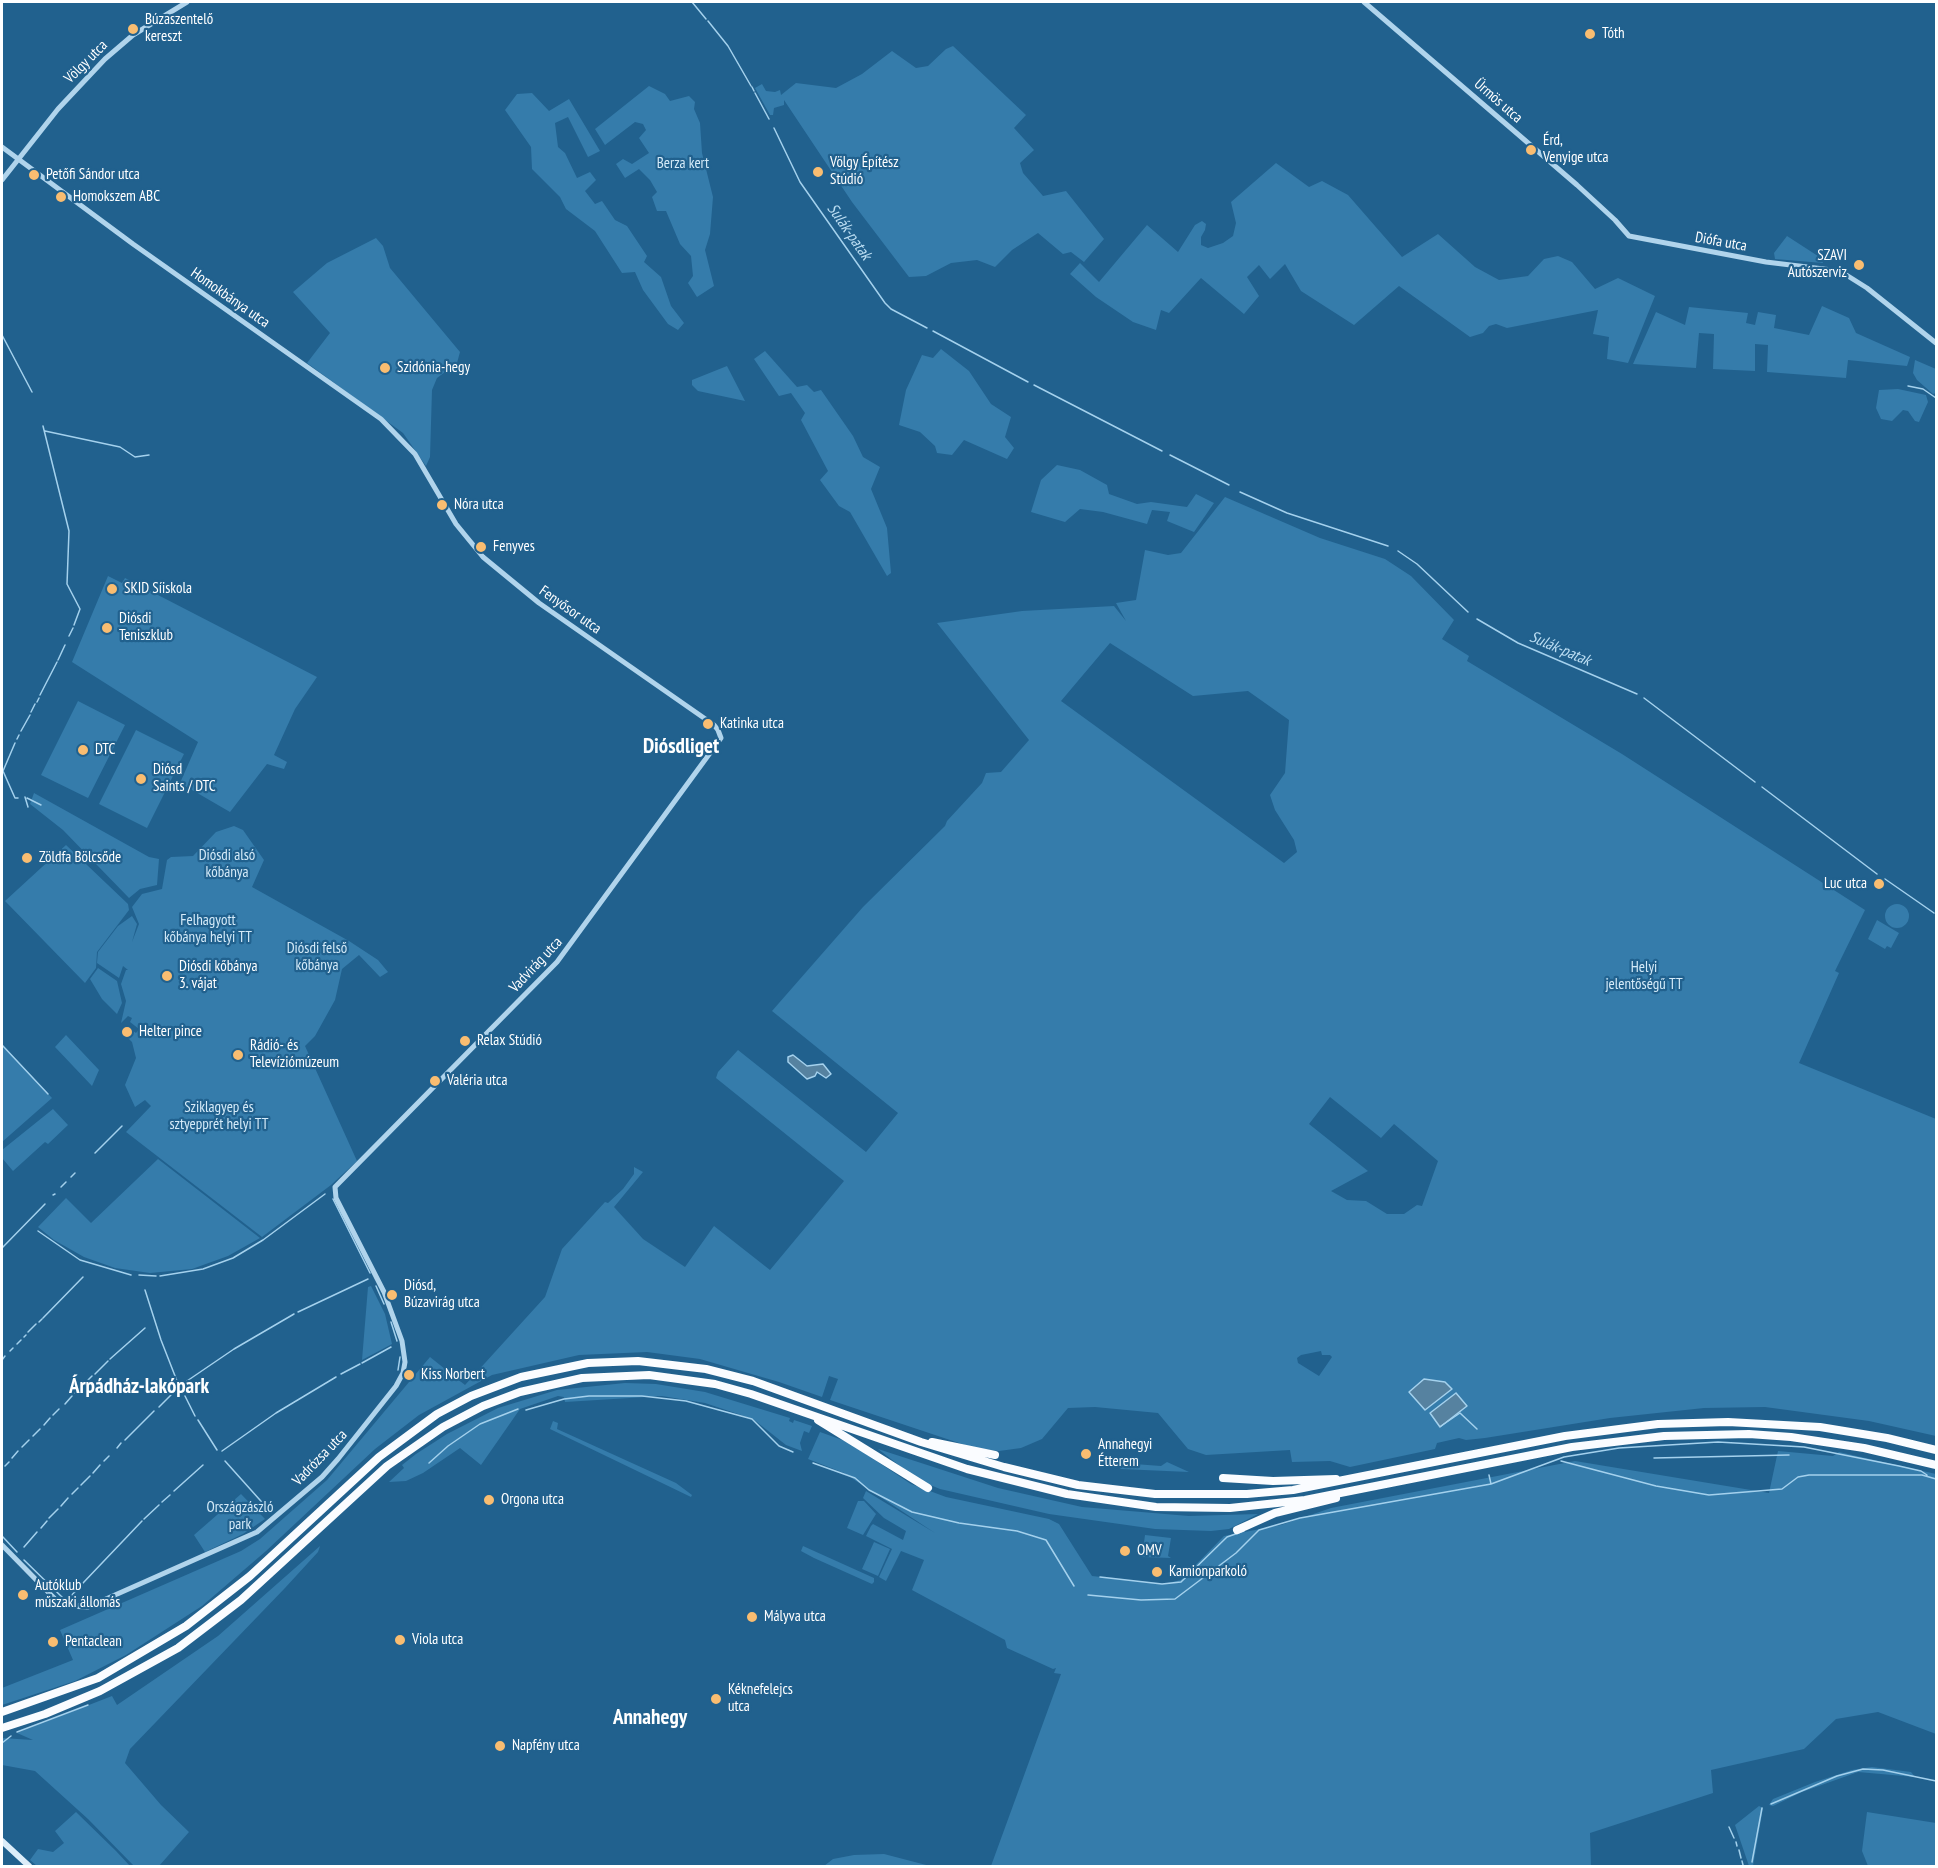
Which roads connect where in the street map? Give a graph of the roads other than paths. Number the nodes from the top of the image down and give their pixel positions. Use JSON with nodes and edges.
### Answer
{"nodes":[{"id":1,"x":188,"y":2,"type":"edge"},
{"id":2,"x":1364,"y":2,"type":"edge"},
{"id":3,"x":2,"y":147,"type":"edge"},
{"id":4,"x":17,"y":158,"type":"junction"},
{"id":5,"x":2,"y":180,"type":"edge"},
{"id":6,"x":1615,"y":220,"type":"joint"},
{"id":7,"x":1936,"y":343,"type":"edge"},
{"id":8,"x":431,"y":481,"type":"joint"},
{"id":9,"x":720,"y":734,"type":"joint"},
{"id":10,"x":335,"y":1187,"type":"joint"},
{"id":11,"x":812,"y":1415,"type":"junction"},
{"id":12,"x":921,"y":1442,"type":"junction"},
{"id":13,"x":1936,"y":1450,"type":"edge"},
{"id":14,"x":994,"y":1455,"type":"dead end"},
{"id":15,"x":1936,"y":1465,"type":"edge"},
{"id":16,"x":1223,"y":1478,"type":"dead end"},
{"id":17,"x":1358,"y":1478,"type":"junction"},
{"id":18,"x":927,"y":1488,"type":"dead end"},
{"id":19,"x":1342,"y":1494,"type":"junction"},
{"id":20,"x":1237,"y":1530,"type":"dead end"},
{"id":21,"x":2,"y":1545,"type":"edge"},
{"id":22,"x":2,"y":1712,"type":"edge"},
{"id":23,"x":2,"y":1728,"type":"edge"},
{"id":24,"x":2,"y":1841,"type":"edge"},
{"id":25,"x":29,"y":1866,"type":"edge"}],
"edges":[{"from":1,"to":4,"type":"street","name":"Völgy utca"},
{"from":2,"to":6,"type":"street","name":"Ürmös utca"},
{"from":3,"to":4,"type":"street","name":"Homokbánya utca"},
{"from":4,"to":5,"type":"street"},
{"from":4,"to":8,"type":"street","name":"Homokbánya utca"},
{"from":6,"to":7,"type":"street","name":"Diófa utca"},
{"from":8,"to":9,"type":"street","name":"Fenyősor utca"},
{"from":9,"to":10,"type":"street","name":"Vadvirág utca"},
{"from":10,"to":21,"type":"street","name":"Vadrózsa utca"},
{"from":11,"to":18,"type":"highway"},
{"from":11,"to":19,"type":"highway"},
{"from":11,"to":23,"type":"highway"},
{"from":12,"to":14,"type":"highway"},
{"from":12,"to":17,"type":"highway"},
{"from":12,"to":22,"type":"highway"},
{"from":13,"to":17,"type":"highway"},
{"from":15,"to":19,"type":"highway"},
{"from":16,"to":17,"type":"highway"},
{"from":19,"to":20,"type":"highway"},
{"from":24,"to":25,"type":"main road"}]}
